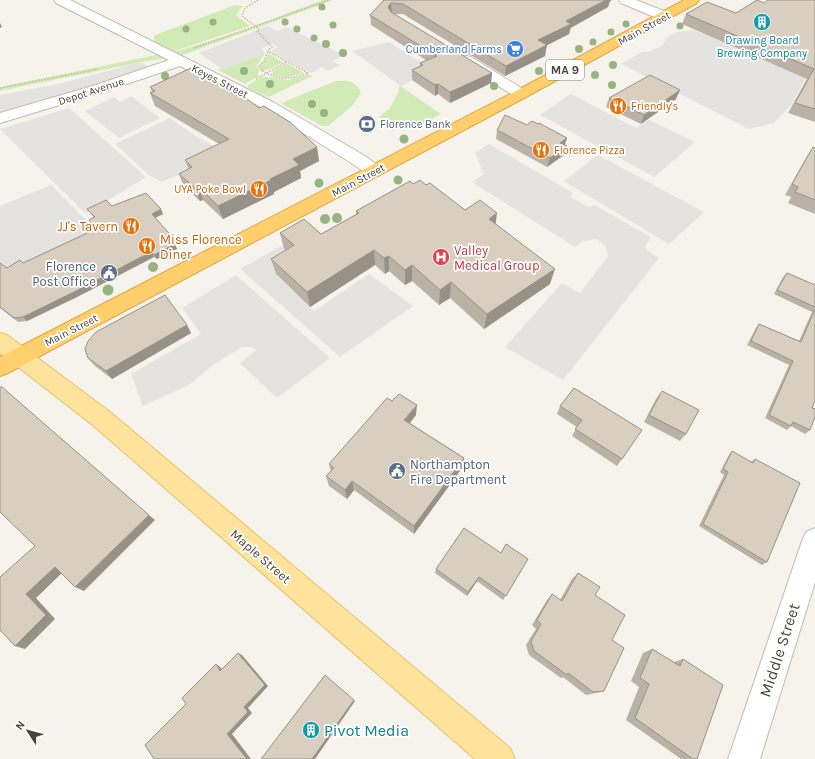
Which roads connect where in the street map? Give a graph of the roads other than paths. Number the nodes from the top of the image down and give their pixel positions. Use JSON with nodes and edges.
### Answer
{"nodes":[{"id":1,"x":60,"y":0,"type":"edge"},
{"id":2,"x":626,"y":0,"type":"edge"},
{"id":3,"x":692,"y":0,"type":"edge"},
{"id":4,"x":664,"y":16,"type":"junction"},
{"id":5,"x":455,"y":54,"type":"edge"},
{"id":6,"x":181,"y":61,"type":"junction"},
{"id":7,"x":521,"y":94,"type":"junction"},
{"id":8,"x":0,"y":118,"type":"edge"},
{"id":9,"x":374,"y":171,"type":"junction"},
{"id":10,"x":0,"y":341,"type":"edge"},
{"id":11,"x":10,"y":362,"type":"edge"},
{"id":12,"x":815,"y":541,"type":"edge"},
{"id":13,"x":499,"y":759,"type":"edge"},
{"id":14,"x":744,"y":759,"type":"edge"}],
"edges":[{"from":1,"to":6,"type":"street","name":"Keyes Street"},
{"from":2,"to":4,"type":"street"},
{"from":3,"to":4,"type":"highway","name":"Main Street","number":"MA 9"},
{"from":4,"to":7,"type":"highway","name":"Main Street","number":"MA 9"},
{"from":5,"to":7,"type":"street"},
{"from":6,"to":8,"type":"street","name":"Depot Avenue"},
{"from":6,"to":9,"type":"street","name":"Keyes Street"},
{"from":7,"to":9,"type":"highway","name":"Main Street","number":"MA 9"},
{"from":9,"to":11,"type":"highway","name":"Main Street","number":"MA 9"},
{"from":10,"to":11,"type":"main road","name":"Maple Street"},
{"from":11,"to":13,"type":"main road","name":"Maple Street"},
{"from":12,"to":14,"type":"street","name":"Middle Street"}]}
